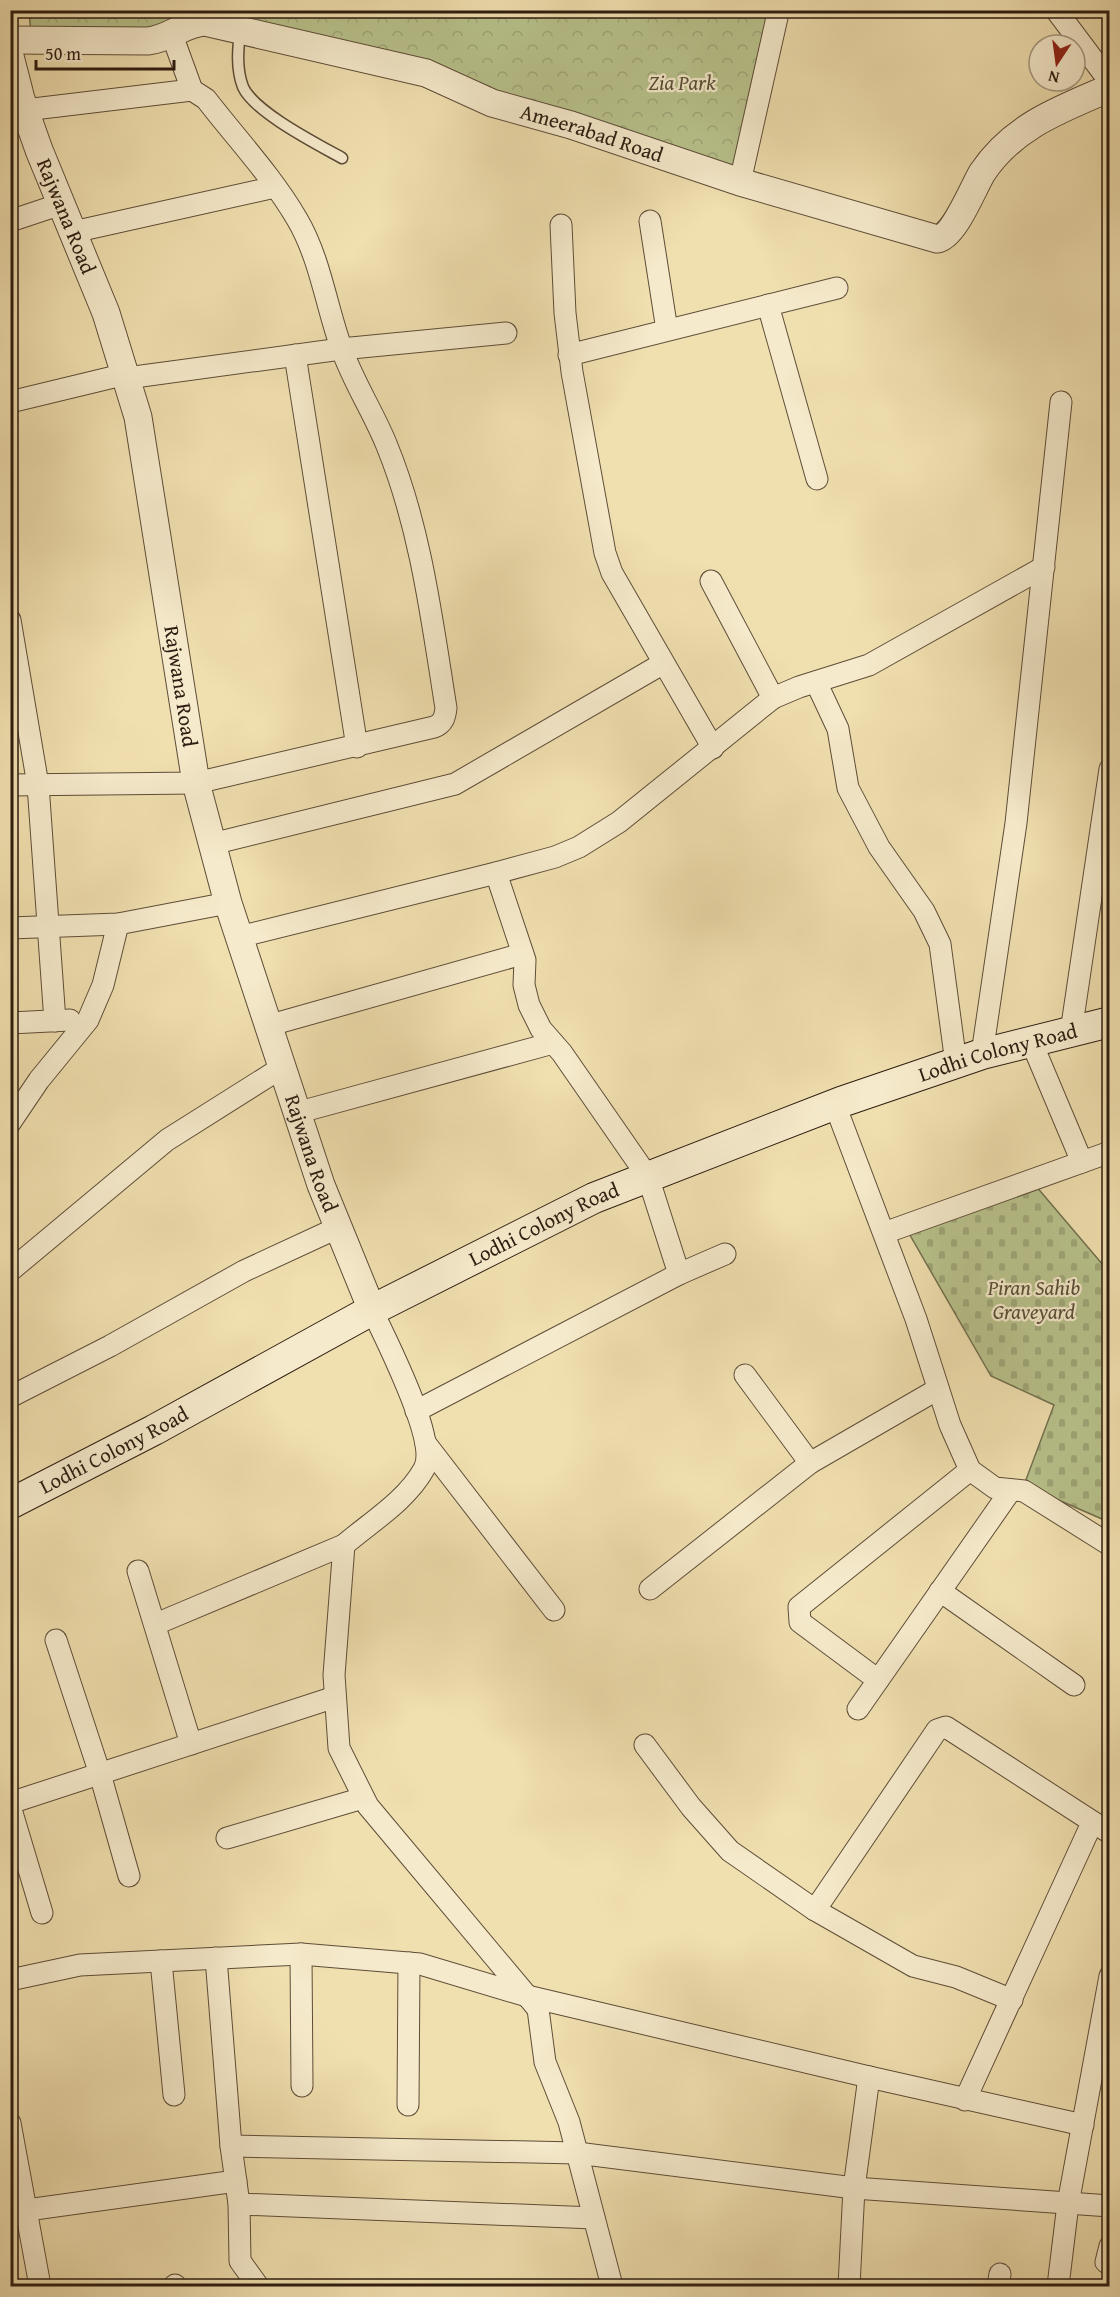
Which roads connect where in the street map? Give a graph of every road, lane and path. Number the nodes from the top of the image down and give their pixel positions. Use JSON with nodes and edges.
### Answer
{"nodes":[{"id":1,"x":772,"y":10,"type":"edge"},
{"id":2,"x":1056,"y":10,"type":"edge"},
{"id":3,"x":240,"y":30,"type":"junction"},
{"id":4,"x":172,"y":35,"type":"junction"},
{"id":5,"x":10,"y":40,"type":"edge"},
{"id":6,"x":10,"y":56,"type":"edge"},
{"id":7,"x":1110,"y":82,"type":"edge"},
{"id":8,"x":1110,"y":88,"type":"edge"},
{"id":9,"x":192,"y":90,"type":"junction"},
{"id":10,"x":19,"y":104,"type":"edge"},
{"id":11,"x":342,"y":158,"type":"dead end"},
{"id":12,"x":740,"y":182,"type":"junction"},
{"id":13,"x":275,"y":187,"type":"junction"},
{"id":14,"x":62,"y":204,"type":"junction"},
{"id":15,"x":10,"y":221,"type":"edge"},
{"id":16,"x":650,"y":221,"type":"dead end"},
{"id":17,"x":561,"y":225,"type":"dead end"},
{"id":18,"x":73,"y":232,"type":"junction"},
{"id":19,"x":837,"y":288,"type":"dead end"},
{"id":20,"x":768,"y":305,"type":"junction"},
{"id":21,"x":667,"y":330,"type":"junction"},
{"id":22,"x":506,"y":333,"type":"dead end"},
{"id":23,"x":341,"y":349,"type":"junction"},
{"id":24,"x":295,"y":355,"type":"junction"},
{"id":25,"x":569,"y":355,"type":"junction"},
{"id":26,"x":127,"y":376,"type":"junction"},
{"id":27,"x":10,"y":402,"type":"edge"},
{"id":28,"x":1061,"y":402,"type":"dead end"},
{"id":29,"x":817,"y":479,"type":"dead end"},
{"id":30,"x":1044,"y":567,"type":"junction"},
{"id":31,"x":711,"y":581,"type":"dead end"},
{"id":32,"x":10,"y":620,"type":"edge"},
{"id":33,"x":662,"y":664,"type":"junction"},
{"id":34,"x":816,"y":682,"type":"junction"},
{"id":35,"x":773,"y":698,"type":"junction"},
{"id":36,"x":357,"y":747,"type":"junction"},
{"id":37,"x":713,"y":748,"type":"junction"},
{"id":38,"x":1110,"y":769,"type":"edge"},
{"id":39,"x":196,"y":783,"type":"junction"},
{"id":40,"x":10,"y":785,"type":"edge"},
{"id":41,"x":38,"y":785,"type":"junction"},
{"id":42,"x":212,"y":844,"type":"junction"},
{"id":43,"x":496,"y":873,"type":"junction"},
{"id":44,"x":228,"y":903,"type":"junction"},
{"id":45,"x":118,"y":924,"type":"junction"},
{"id":46,"x":10,"y":928,"type":"edge"},
{"id":47,"x":46,"y":928,"type":"junction"},
{"id":48,"x":239,"y":937,"type":"junction"},
{"id":49,"x":522,"y":954,"type":"junction"},
{"id":50,"x":88,"y":1020,"type":"junction"},
{"id":51,"x":55,"y":1021,"type":"junction"},
{"id":52,"x":1110,"y":1022,"type":"edge"},
{"id":53,"x":10,"y":1023,"type":"edge"},
{"id":54,"x":267,"y":1026,"type":"junction"},
{"id":55,"x":1071,"y":1032,"type":"junction"},
{"id":56,"x":1031,"y":1041,"type":"junction"},
{"id":57,"x":553,"y":1042,"type":"junction"},
{"id":58,"x":969,"y":1059,"type":"junction"},
{"id":59,"x":281,"y":1068,"type":"junction"},
{"id":60,"x":835,"y":1105,"type":"junction"},
{"id":61,"x":296,"y":1113,"type":"junction"},
{"id":62,"x":10,"y":1123,"type":"edge"},
{"id":63,"x":1110,"y":1152,"type":"edge"},
{"id":64,"x":1082,"y":1162,"type":"junction"},
{"id":65,"x":648,"y":1177,"type":"junction"},
{"id":66,"x":337,"y":1228,"type":"junction"},
{"id":67,"x":884,"y":1233,"type":"junction"},
{"id":68,"x":725,"y":1254,"type":"dead end"},
{"id":69,"x":10,"y":1271,"type":"edge"},
{"id":70,"x":679,"y":1274,"type":"junction"},
{"id":71,"x":372,"y":1310,"type":"junction"},
{"id":72,"x":745,"y":1375,"type":"dead end"},
{"id":73,"x":938,"y":1389,"type":"junction"},
{"id":74,"x":10,"y":1397,"type":"edge"},
{"id":75,"x":416,"y":1411,"type":"junction"},
{"id":76,"x":426,"y":1444,"type":"junction"},
{"id":77,"x":810,"y":1463,"type":"junction"},
{"id":78,"x":969,"y":1470,"type":"junction"},
{"id":79,"x":1011,"y":1490,"type":"junction"},
{"id":80,"x":12,"y":1498,"type":"edge"},
{"id":81,"x":344,"y":1545,"type":"junction"},
{"id":82,"x":1110,"y":1545,"type":"edge"},
{"id":83,"x":138,"y":1571,"type":"dead end"},
{"id":84,"x":650,"y":1589,"type":"dead end"},
{"id":85,"x":940,"y":1590,"type":"junction"},
{"id":86,"x":554,"y":1610,"type":"dead end"},
{"id":87,"x":156,"y":1624,"type":"junction"},
{"id":88,"x":56,"y":1640,"type":"dead end"},
{"id":89,"x":878,"y":1680,"type":"junction"},
{"id":90,"x":1074,"y":1685,"type":"dead end"},
{"id":91,"x":335,"y":1697,"type":"junction"},
{"id":92,"x":858,"y":1709,"type":"dead end"},
{"id":93,"x":191,"y":1744,"type":"junction"},
{"id":94,"x":645,"y":1745,"type":"dead end"},
{"id":95,"x":100,"y":1774,"type":"junction"},
{"id":96,"x":363,"y":1798,"type":"junction"},
{"id":97,"x":10,"y":1804,"type":"edge"},
{"id":98,"x":1101,"y":1828,"type":"edge"},
{"id":99,"x":226,"y":1838,"type":"dead end"},
{"id":100,"x":129,"y":1876,"type":"dead end"},
{"id":101,"x":815,"y":1910,"type":"junction"},
{"id":102,"x":42,"y":1913,"type":"dead end"},
{"id":103,"x":302,"y":1954,"type":"junction"},
{"id":104,"x":216,"y":1958,"type":"junction"},
{"id":105,"x":162,"y":1961,"type":"junction"},
{"id":106,"x":409,"y":1964,"type":"junction"},
{"id":107,"x":1110,"y":1976,"type":"edge"},
{"id":108,"x":10,"y":1980,"type":"edge"},
{"id":109,"x":527,"y":1996,"type":"junction"},
{"id":110,"x":1012,"y":2000,"type":"junction"},
{"id":111,"x":869,"y":2078,"type":"junction"},
{"id":112,"x":302,"y":2086,"type":"dead end"},
{"id":113,"x":174,"y":2095,"type":"dead end"},
{"id":114,"x":966,"y":2100,"type":"junction"},
{"id":115,"x":408,"y":2105,"type":"dead end"},
{"id":116,"x":10,"y":2123,"type":"edge"},
{"id":117,"x":1083,"y":2125,"type":"junction"},
{"id":118,"x":231,"y":2146,"type":"junction"},
{"id":119,"x":577,"y":2153,"type":"junction"},
{"id":120,"x":236,"y":2181,"type":"junction"},
{"id":121,"x":854,"y":2188,"type":"junction"},
{"id":122,"x":21,"y":2204,"type":"edge"},
{"id":123,"x":239,"y":2204,"type":"junction"},
{"id":124,"x":1068,"y":2204,"type":"junction"},
{"id":125,"x":1110,"y":2206,"type":"edge"},
{"id":126,"x":594,"y":2218,"type":"junction"},
{"id":127,"x":1110,"y":2246,"type":"edge"},
{"id":128,"x":1110,"y":2265,"type":"edge"},
{"id":129,"x":40,"y":2286,"type":"edge"},
{"id":130,"x":258,"y":2286,"type":"edge"},
{"id":131,"x":612,"y":2286,"type":"edge"},
{"id":132,"x":849,"y":2286,"type":"edge"},
{"id":133,"x":1058,"y":2286,"type":"edge"}],
"edges":[{"from":1,"to":12,"type":"street"},
{"from":2,"to":7,"type":"street"},
{"from":3,"to":4,"type":"street","name":"Ameerabad Road"},
{"from":3,"to":11,"type":"lane"},
{"from":3,"to":12,"type":"street","name":"Ameerabad Road"},
{"from":4,"to":5,"type":"street","name":"Ameerabad Road"},
{"from":4,"to":9,"type":"street"},
{"from":6,"to":10,"type":"street","name":"Rajwana Road"},
{"from":8,"to":12,"type":"street","name":"Ameerabad Road"},
{"from":9,"to":10,"type":"street"},
{"from":9,"to":13,"type":"street"},
{"from":10,"to":14,"type":"street","name":"Rajwana Road"},
{"from":13,"to":18,"type":"street"},
{"from":13,"to":23,"type":"street"},
{"from":14,"to":15,"type":"street"},
{"from":14,"to":18,"type":"street","name":"Rajwana Road"},
{"from":16,"to":21,"type":"street"},
{"from":17,"to":25,"type":"street"},
{"from":18,"to":26,"type":"street","name":"Rajwana Road"},
{"from":19,"to":20,"type":"street"},
{"from":20,"to":21,"type":"street"},
{"from":20,"to":29,"type":"street"},
{"from":21,"to":25,"type":"street"},
{"from":22,"to":23,"type":"street"},
{"from":23,"to":24,"type":"street"},
{"from":23,"to":36,"type":"street"},
{"from":24,"to":26,"type":"street"},
{"from":24,"to":36,"type":"street"},
{"from":25,"to":33,"type":"street"},
{"from":26,"to":27,"type":"street"},
{"from":26,"to":39,"type":"street","name":"Rajwana Road"},
{"from":28,"to":30,"type":"street"},
{"from":30,"to":34,"type":"street"},
{"from":30,"to":58,"type":"street"},
{"from":31,"to":35,"type":"street"},
{"from":32,"to":41,"type":"street"},
{"from":33,"to":37,"type":"street"},
{"from":33,"to":42,"type":"street"},
{"from":34,"to":35,"type":"street"},
{"from":34,"to":58,"type":"street"},
{"from":35,"to":37,"type":"street"},
{"from":36,"to":39,"type":"street"},
{"from":37,"to":43,"type":"street"},
{"from":38,"to":55,"type":"street"},
{"from":39,"to":41,"type":"street"},
{"from":39,"to":42,"type":"street","name":"Rajwana Road"},
{"from":40,"to":41,"type":"street"},
{"from":41,"to":47,"type":"street"},
{"from":42,"to":44,"type":"street","name":"Rajwana Road"},
{"from":43,"to":48,"type":"street"},
{"from":43,"to":49,"type":"street"},
{"from":44,"to":45,"type":"street"},
{"from":44,"to":48,"type":"street","name":"Rajwana Road"},
{"from":45,"to":47,"type":"street"},
{"from":45,"to":50,"type":"street"},
{"from":46,"to":47,"type":"street"},
{"from":47,"to":51,"type":"street"},
{"from":48,"to":54,"type":"street","name":"Rajwana Road"},
{"from":49,"to":54,"type":"street"},
{"from":49,"to":57,"type":"street"},
{"from":50,"to":51,"type":"street"},
{"from":50,"to":62,"type":"street"},
{"from":51,"to":53,"type":"street"},
{"from":52,"to":55,"type":"main road","name":"Lodhi Colony Road"},
{"from":54,"to":59,"type":"street","name":"Rajwana Road"},
{"from":55,"to":56,"type":"main road","name":"Lodhi Colony Road"},
{"from":56,"to":58,"type":"main road","name":"Lodhi Colony Road"},
{"from":56,"to":64,"type":"street"},
{"from":57,"to":61,"type":"street"},
{"from":57,"to":65,"type":"street"},
{"from":58,"to":60,"type":"main road","name":"Lodhi Colony Road"},
{"from":59,"to":61,"type":"street","name":"Rajwana Road"},
{"from":59,"to":69,"type":"street"},
{"from":60,"to":65,"type":"main road","name":"Lodhi Colony Road"},
{"from":60,"to":67,"type":"street"},
{"from":61,"to":66,"type":"street","name":"Rajwana Road"},
{"from":63,"to":64,"type":"street"},
{"from":64,"to":67,"type":"street"},
{"from":65,"to":70,"type":"street"},
{"from":65,"to":71,"type":"main road","name":"Lodhi Colony Road"},
{"from":66,"to":71,"type":"street","name":"Rajwana Road"},
{"from":66,"to":74,"type":"street"},
{"from":67,"to":73,"type":"street"},
{"from":68,"to":70,"type":"street"},
{"from":70,"to":75,"type":"street"},
{"from":71,"to":75,"type":"street"},
{"from":71,"to":80,"type":"main road","name":"Lodhi Colony Road"},
{"from":72,"to":77,"type":"street"},
{"from":73,"to":77,"type":"street"},
{"from":73,"to":78,"type":"street"},
{"from":75,"to":76,"type":"street"},
{"from":76,"to":81,"type":"street"},
{"from":76,"to":86,"type":"street"},
{"from":77,"to":84,"type":"street"},
{"from":78,"to":79,"type":"street"},
{"from":78,"to":89,"type":"street"},
{"from":79,"to":82,"type":"street"},
{"from":79,"to":85,"type":"street"},
{"from":81,"to":87,"type":"street"},
{"from":81,"to":91,"type":"street"},
{"from":83,"to":87,"type":"street"},
{"from":85,"to":89,"type":"street"},
{"from":85,"to":90,"type":"street"},
{"from":87,"to":93,"type":"street"},
{"from":88,"to":95,"type":"street"},
{"from":89,"to":92,"type":"street"},
{"from":91,"to":93,"type":"street"},
{"from":91,"to":96,"type":"street"},
{"from":93,"to":95,"type":"street"},
{"from":94,"to":101,"type":"street"},
{"from":95,"to":97,"type":"street"},
{"from":95,"to":100,"type":"street"},
{"from":96,"to":99,"type":"street"},
{"from":96,"to":109,"type":"street"},
{"from":97,"to":102,"type":"street"},
{"from":98,"to":101,"type":"street"},
{"from":98,"to":110,"type":"street"},
{"from":101,"to":110,"type":"street"},
{"from":103,"to":104,"type":"street"},
{"from":103,"to":106,"type":"street"},
{"from":103,"to":112,"type":"street"},
{"from":104,"to":105,"type":"street"},
{"from":104,"to":118,"type":"street"},
{"from":105,"to":108,"type":"street"},
{"from":105,"to":113,"type":"street"},
{"from":106,"to":109,"type":"street"},
{"from":106,"to":115,"type":"street"},
{"from":107,"to":117,"type":"street"},
{"from":109,"to":111,"type":"street"},
{"from":109,"to":119,"type":"street"},
{"from":110,"to":114,"type":"street"},
{"from":111,"to":114,"type":"street"},
{"from":111,"to":121,"type":"street"},
{"from":114,"to":117,"type":"street"},
{"from":116,"to":122,"type":"street"},
{"from":117,"to":124,"type":"street"},
{"from":118,"to":119,"type":"street"},
{"from":118,"to":120,"type":"street"},
{"from":119,"to":121,"type":"street"},
{"from":119,"to":126,"type":"street"},
{"from":120,"to":122,"type":"street"},
{"from":120,"to":123,"type":"street"},
{"from":121,"to":124,"type":"street"},
{"from":121,"to":132,"type":"street"},
{"from":122,"to":129,"type":"street"},
{"from":123,"to":126,"type":"street"},
{"from":123,"to":130,"type":"street"},
{"from":124,"to":125,"type":"street"},
{"from":124,"to":133,"type":"street"},
{"from":126,"to":131,"type":"street"},
{"from":127,"to":128,"type":"street"}]}
